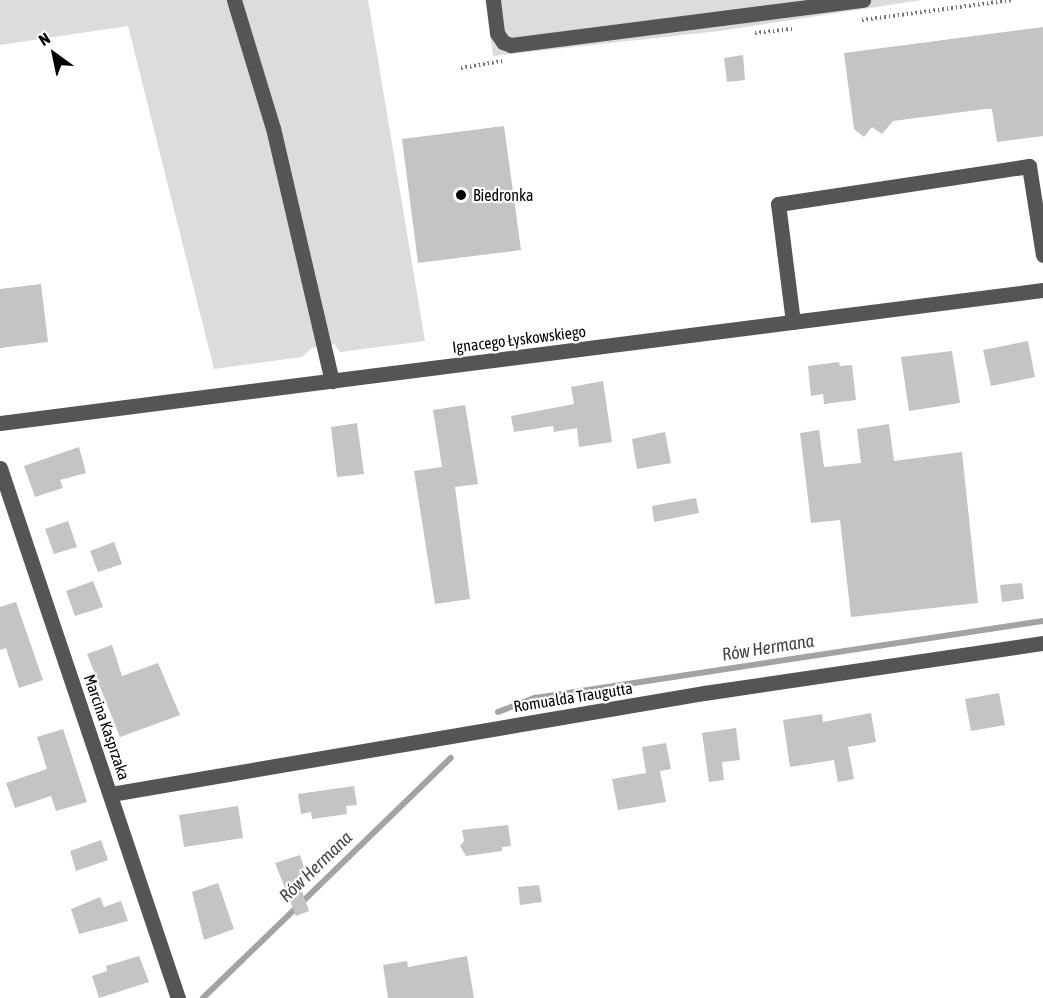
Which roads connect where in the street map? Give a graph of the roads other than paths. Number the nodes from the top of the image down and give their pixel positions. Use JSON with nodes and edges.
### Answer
{"nodes":[{"id":1,"x":234,"y":0,"type":"edge"},
{"id":2,"x":493,"y":0,"type":"edge"},
{"id":3,"x":863,"y":0,"type":"edge"},
{"id":4,"x":1043,"y":255,"type":"edge"},
{"id":5,"x":1043,"y":290,"type":"edge"},
{"id":6,"x":793,"y":322,"type":"junction"},
{"id":7,"x":332,"y":381,"type":"junction"},
{"id":8,"x":0,"y":423,"type":"edge"},
{"id":9,"x":0,"y":468,"type":"edge"},
{"id":10,"x":1043,"y":643,"type":"edge"},
{"id":11,"x":111,"y":794,"type":"junction"},
{"id":12,"x":178,"y":998,"type":"edge"}],
"edges":[{"from":1,"to":7,"type":"street"},
{"from":2,"to":3,"type":"street"},
{"from":4,"to":6,"type":"street"},
{"from":5,"to":6,"type":"street","name":"Ignacego Łyskowskiego"},
{"from":6,"to":7,"type":"street","name":"Ignacego Łyskowskiego"},
{"from":7,"to":8,"type":"street","name":"Ignacego Łyskowskiego"},
{"from":9,"to":11,"type":"street","name":"Marcina Kasprzaka"},
{"from":10,"to":11,"type":"street","name":"Romualda Traugutta"},
{"from":11,"to":12,"type":"street","name":"Marcina Kasprzaka"}]}
